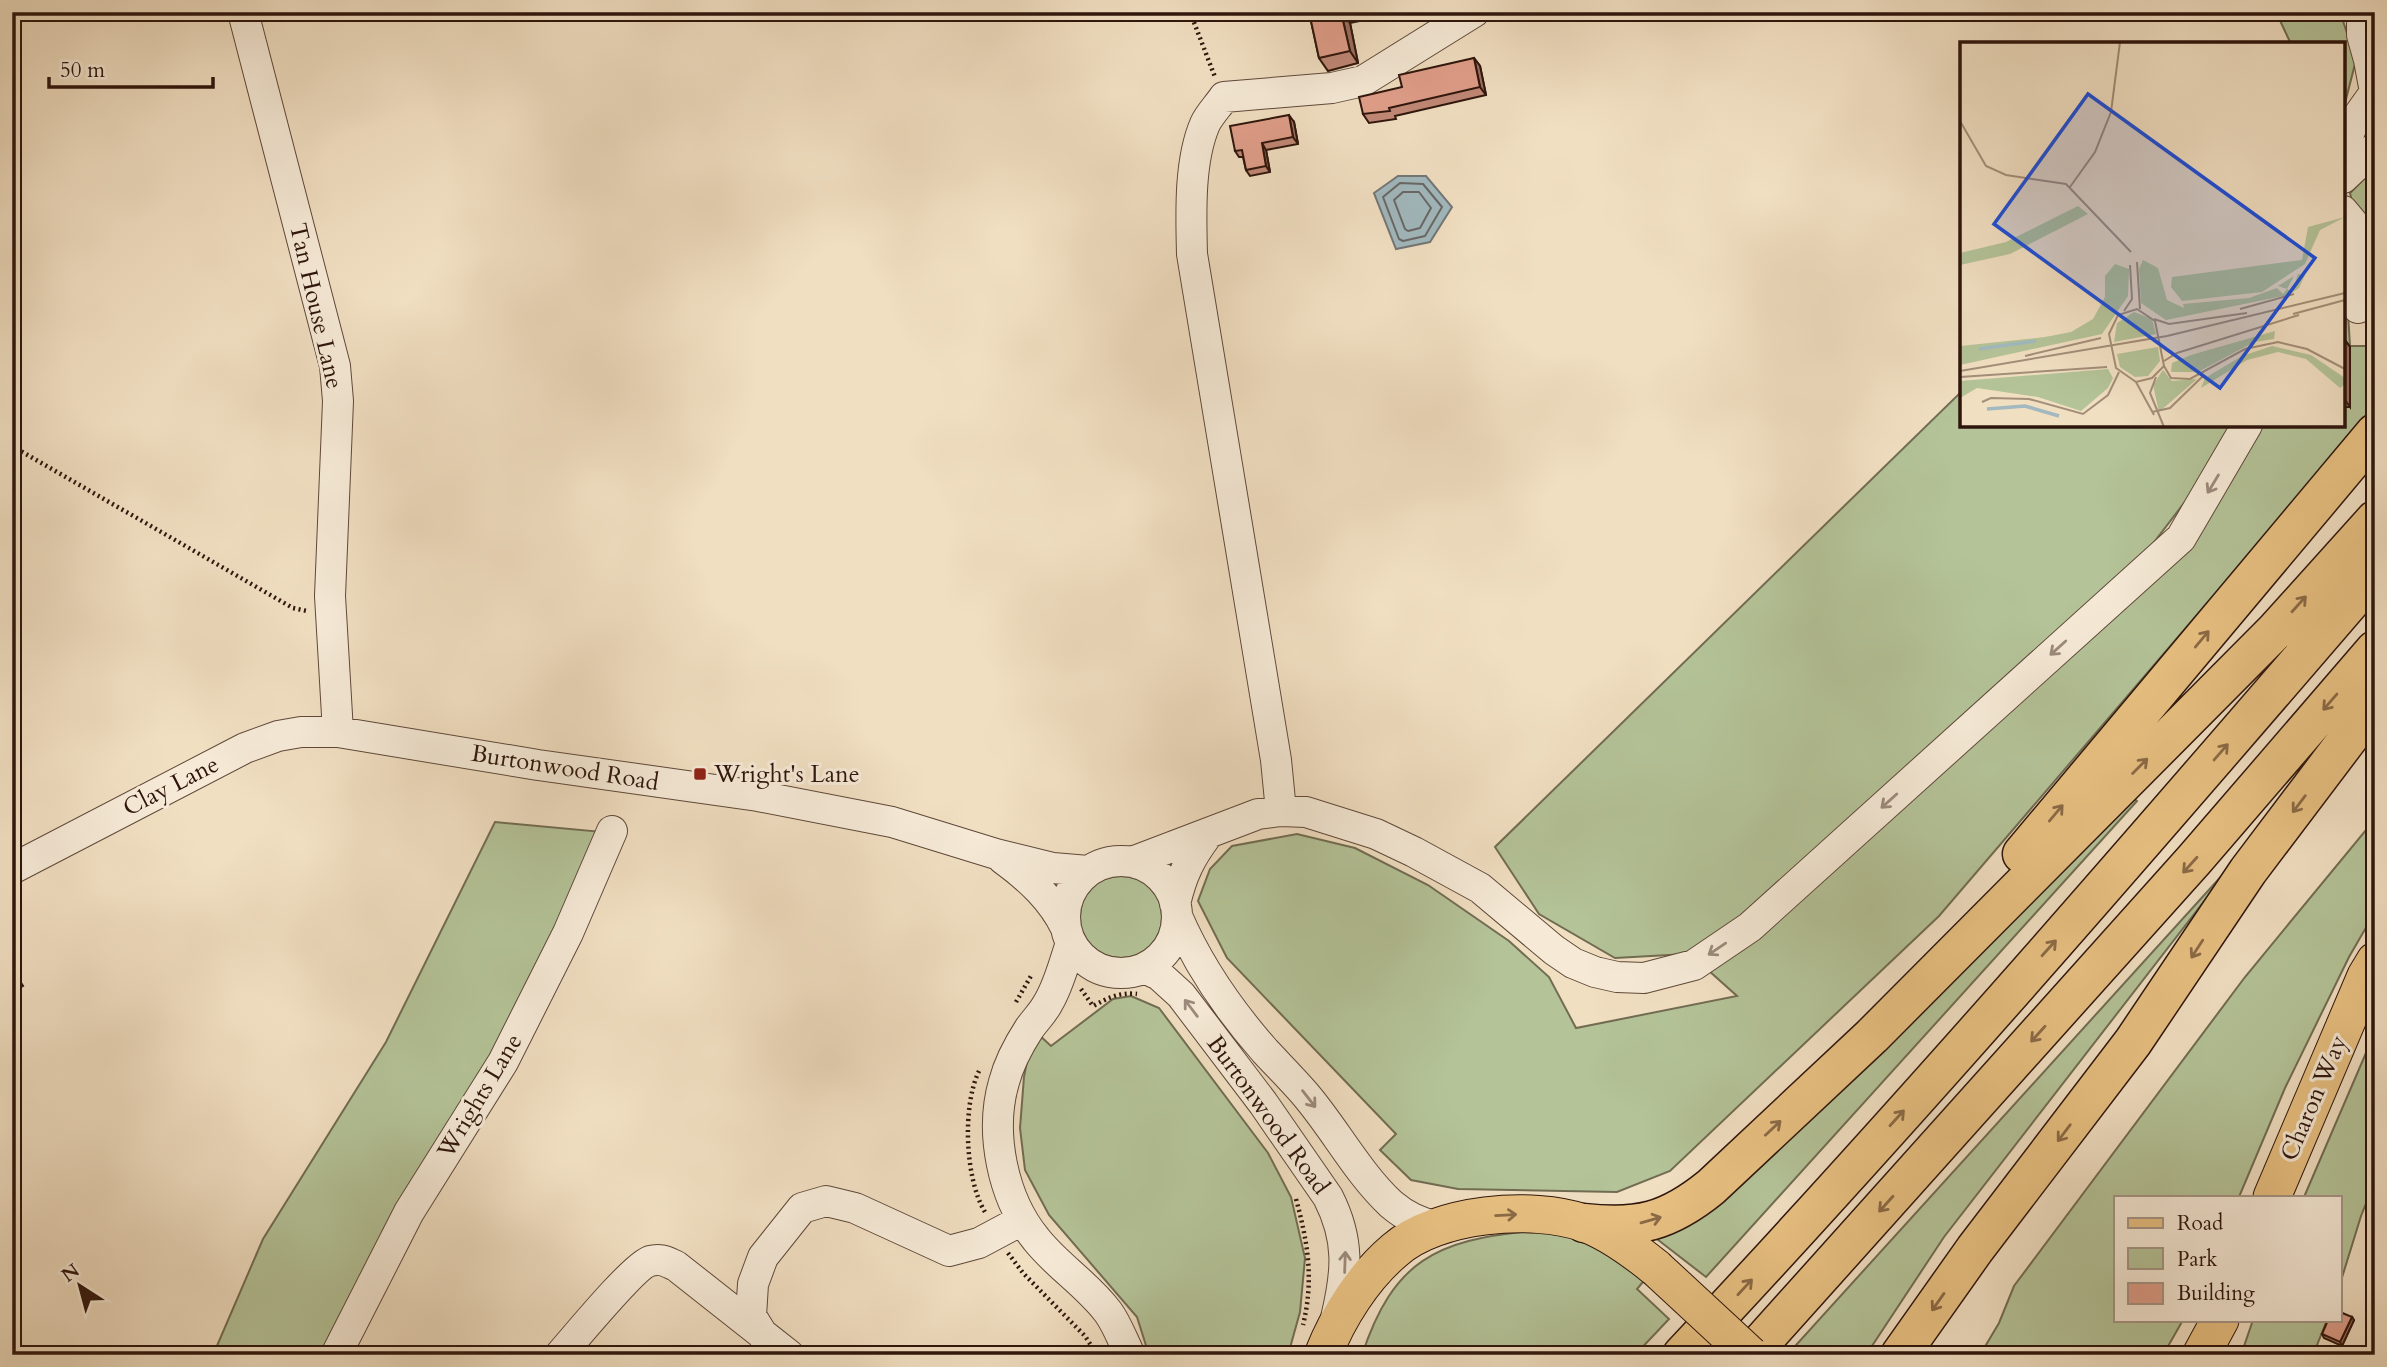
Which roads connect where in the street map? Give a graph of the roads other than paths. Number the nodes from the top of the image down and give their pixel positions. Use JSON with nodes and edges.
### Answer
{"nodes":[{"id":1,"x":243,"y":12,"type":"edge"},
{"id":2,"x":1474,"y":12,"type":"edge"},
{"id":3,"x":2365,"y":20,"type":"edge"},
{"id":4,"x":2374,"y":99,"type":"edge"},
{"id":5,"x":2345,"y":145,"type":"edge"},
{"id":6,"x":2375,"y":148,"type":"edge"},
{"id":7,"x":2345,"y":177,"type":"edge"},
{"id":8,"x":2345,"y":213,"type":"edge"},
{"id":9,"x":2358,"y":308,"type":"dead end"},
{"id":10,"x":2246,"y":427,"type":"edge"},
{"id":11,"x":2375,"y":433,"type":"edge"},
{"id":12,"x":2375,"y":520,"type":"edge"},
{"id":13,"x":2375,"y":573,"type":"edge"},
{"id":14,"x":2375,"y":650,"type":"edge"},
{"id":15,"x":2375,"y":703,"type":"edge"},
{"id":16,"x":338,"y":732,"type":"junction"},
{"id":17,"x":1281,"y":811,"type":"junction"},
{"id":18,"x":612,"y":831,"type":"dead end"},
{"id":19,"x":1208,"y":834,"type":"junction"},
{"id":20,"x":996,"y":854,"type":"junction"},
{"id":21,"x":1132,"y":862,"type":"junction"},
{"id":22,"x":12,"y":869,"type":"edge"},
{"id":23,"x":1088,"y":871,"type":"junction"},
{"id":24,"x":1176,"y":910,"type":"junction"},
{"id":25,"x":1068,"y":936,"type":"junction"},
{"id":26,"x":2375,"y":961,"type":"edge"},
{"id":27,"x":1133,"y":979,"type":"junction"},
{"id":28,"x":1048,"y":1003,"type":"junction"},
{"id":29,"x":1872,"y":1036,"type":"junction"},
{"id":30,"x":2272,"y":1196,"type":"edge"},
{"id":31,"x":1022,"y":1220,"type":"junction"},
{"id":32,"x":1584,"y":1223,"type":"junction"},
{"id":33,"x":1439,"y":1227,"type":"junction"},
{"id":34,"x":764,"y":1337,"type":"junction"},
{"id":35,"x":1319,"y":1339,"type":"edge"},
{"id":36,"x":336,"y":1355,"type":"edge"},
{"id":37,"x":560,"y":1355,"type":"edge"},
{"id":38,"x":789,"y":1355,"type":"edge"},
{"id":39,"x":1130,"y":1355,"type":"edge"},
{"id":40,"x":1682,"y":1355,"type":"edge"},
{"id":41,"x":1750,"y":1355,"type":"edge"},
{"id":42,"x":1900,"y":1355,"type":"edge"}],
"edges":[{"from":1,"to":16,"type":"street","name":"Tan House Lane"},
{"from":2,"to":17,"type":"street"},
{"from":3,"to":4,"type":"street"},
{"from":4,"to":5,"type":"street"},
{"from":6,"to":7,"type":"street"},
{"from":8,"to":9,"type":"street"},
{"from":10,"to":17,"type":"street","one_way":true},
{"from":29,"to":11,"type":"highway","one_way":true},
{"from":29,"to":12,"type":"highway","one_way":true},
{"from":40,"to":13,"type":"highway","one_way":true},
{"from":14,"to":41,"type":"highway","one_way":true},
{"from":15,"to":42,"type":"highway","one_way":true},
{"from":16,"to":20,"type":"street","name":"Burtonwood Road"},
{"from":16,"to":22,"type":"street","name":"Clay Lane"},
{"from":17,"to":19,"type":"street"},
{"from":18,"to":36,"type":"street","name":"Wrights Lane"},
{"from":19,"to":21,"type":"street"},
{"from":19,"to":24,"type":"street"},
{"from":20,"to":23,"type":"street","name":"Burtonwood Road"},
{"from":20,"to":25,"type":"street","name":"Burtonwood Road"},
{"from":21,"to":23,"type":"street"},
{"from":21,"to":24,"type":"street"},
{"from":23,"to":25,"type":"street"},
{"from":24,"to":27,"type":"street"},
{"from":24,"to":33,"type":"street","name":"Burtonwood Road","one_way":true},
{"from":25,"to":27,"type":"street"},
{"from":25,"to":28,"type":"street"},
{"from":26,"to":30,"type":"main road","name":"Charon Way"},
{"from":27,"to":28,"type":"street"},
{"from":35,"to":27,"type":"street","name":"Burtonwood Road","one_way":true},
{"from":28,"to":31,"type":"street"},
{"from":32,"to":29,"type":"highway","one_way":true},
{"from":31,"to":34,"type":"street"},
{"from":31,"to":39,"type":"street"},
{"from":33,"to":32,"type":"main road","one_way":true},
{"from":32,"to":41,"type":"main road","bridge":true},
{"from":33,"to":35,"type":"main road"},
{"from":34,"to":37,"type":"street"},
{"from":34,"to":38,"type":"street"}]}
